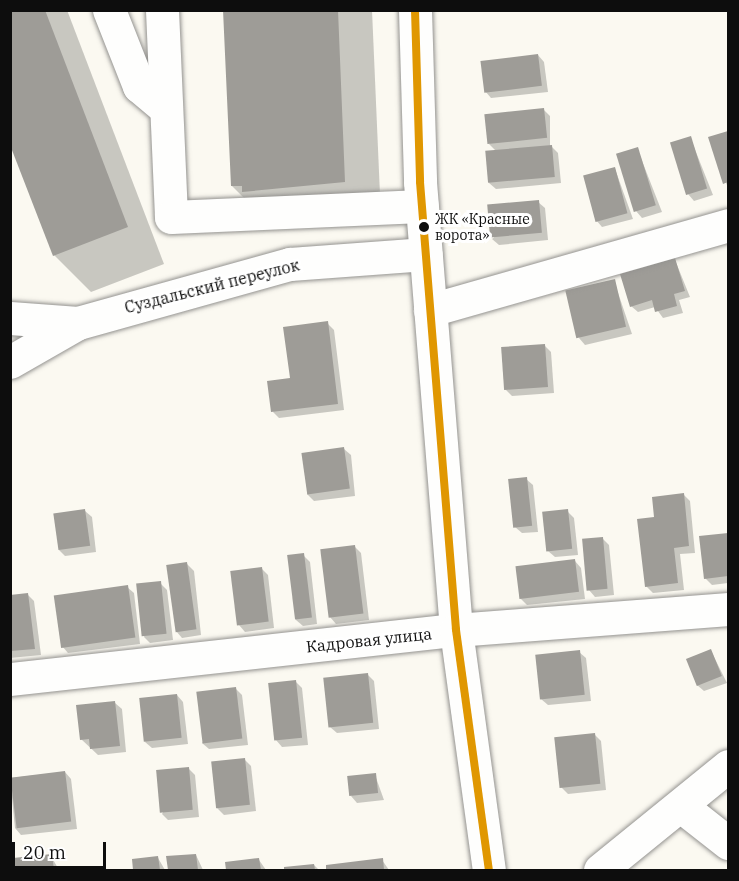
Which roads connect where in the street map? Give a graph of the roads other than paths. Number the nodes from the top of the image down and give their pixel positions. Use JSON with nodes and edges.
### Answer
{"nodes":[{"id":1,"x":109,"y":10,"type":"edge"},
{"id":2,"x":162,"y":10,"type":"edge"},
{"id":3,"x":415,"y":10,"type":"edge"},
{"id":4,"x":166,"y":109,"type":"junction"},
{"id":5,"x":422,"y":206,"type":"junction"},
{"id":6,"x":729,"y":225,"type":"edge"},
{"id":7,"x":426,"y":254,"type":"junction"},
{"id":8,"x":429,"y":310,"type":"junction"},
{"id":9,"x":10,"y":318,"type":"edge"},
{"id":10,"x":78,"y":323,"type":"junction"},
{"id":11,"x":10,"y":362,"type":"edge"},
{"id":12,"x":729,"y":609,"type":"edge"},
{"id":13,"x":456,"y":630,"type":"junction"},
{"id":14,"x":10,"y":680,"type":"edge"},
{"id":15,"x":729,"y":766,"type":"edge"},
{"id":16,"x":681,"y":806,"type":"junction"},
{"id":17,"x":729,"y":843,"type":"edge"},
{"id":18,"x":489,"y":870,"type":"edge"},
{"id":19,"x":600,"y":870,"type":"edge"}],
"edges":[{"from":1,"to":4,"type":"street"},
{"from":2,"to":4,"type":"street"},
{"from":3,"to":5,"type":"street"},
{"from":4,"to":5,"type":"street"},
{"from":5,"to":7,"type":"street"},
{"from":6,"to":8,"type":"street"},
{"from":7,"to":8,"type":"street"},
{"from":7,"to":10,"type":"street","name":"Суздальский переулок"},
{"from":8,"to":13,"type":"street"},
{"from":9,"to":10,"type":"street"},
{"from":10,"to":11,"type":"street","name":"Суздальский переулок"},
{"from":12,"to":13,"type":"street","name":"Кадровая улица"},
{"from":13,"to":14,"type":"street","name":"Кадровая улица"},
{"from":13,"to":18,"type":"street"},
{"from":15,"to":16,"type":"street"},
{"from":16,"to":17,"type":"street"},
{"from":16,"to":19,"type":"street"}]}
